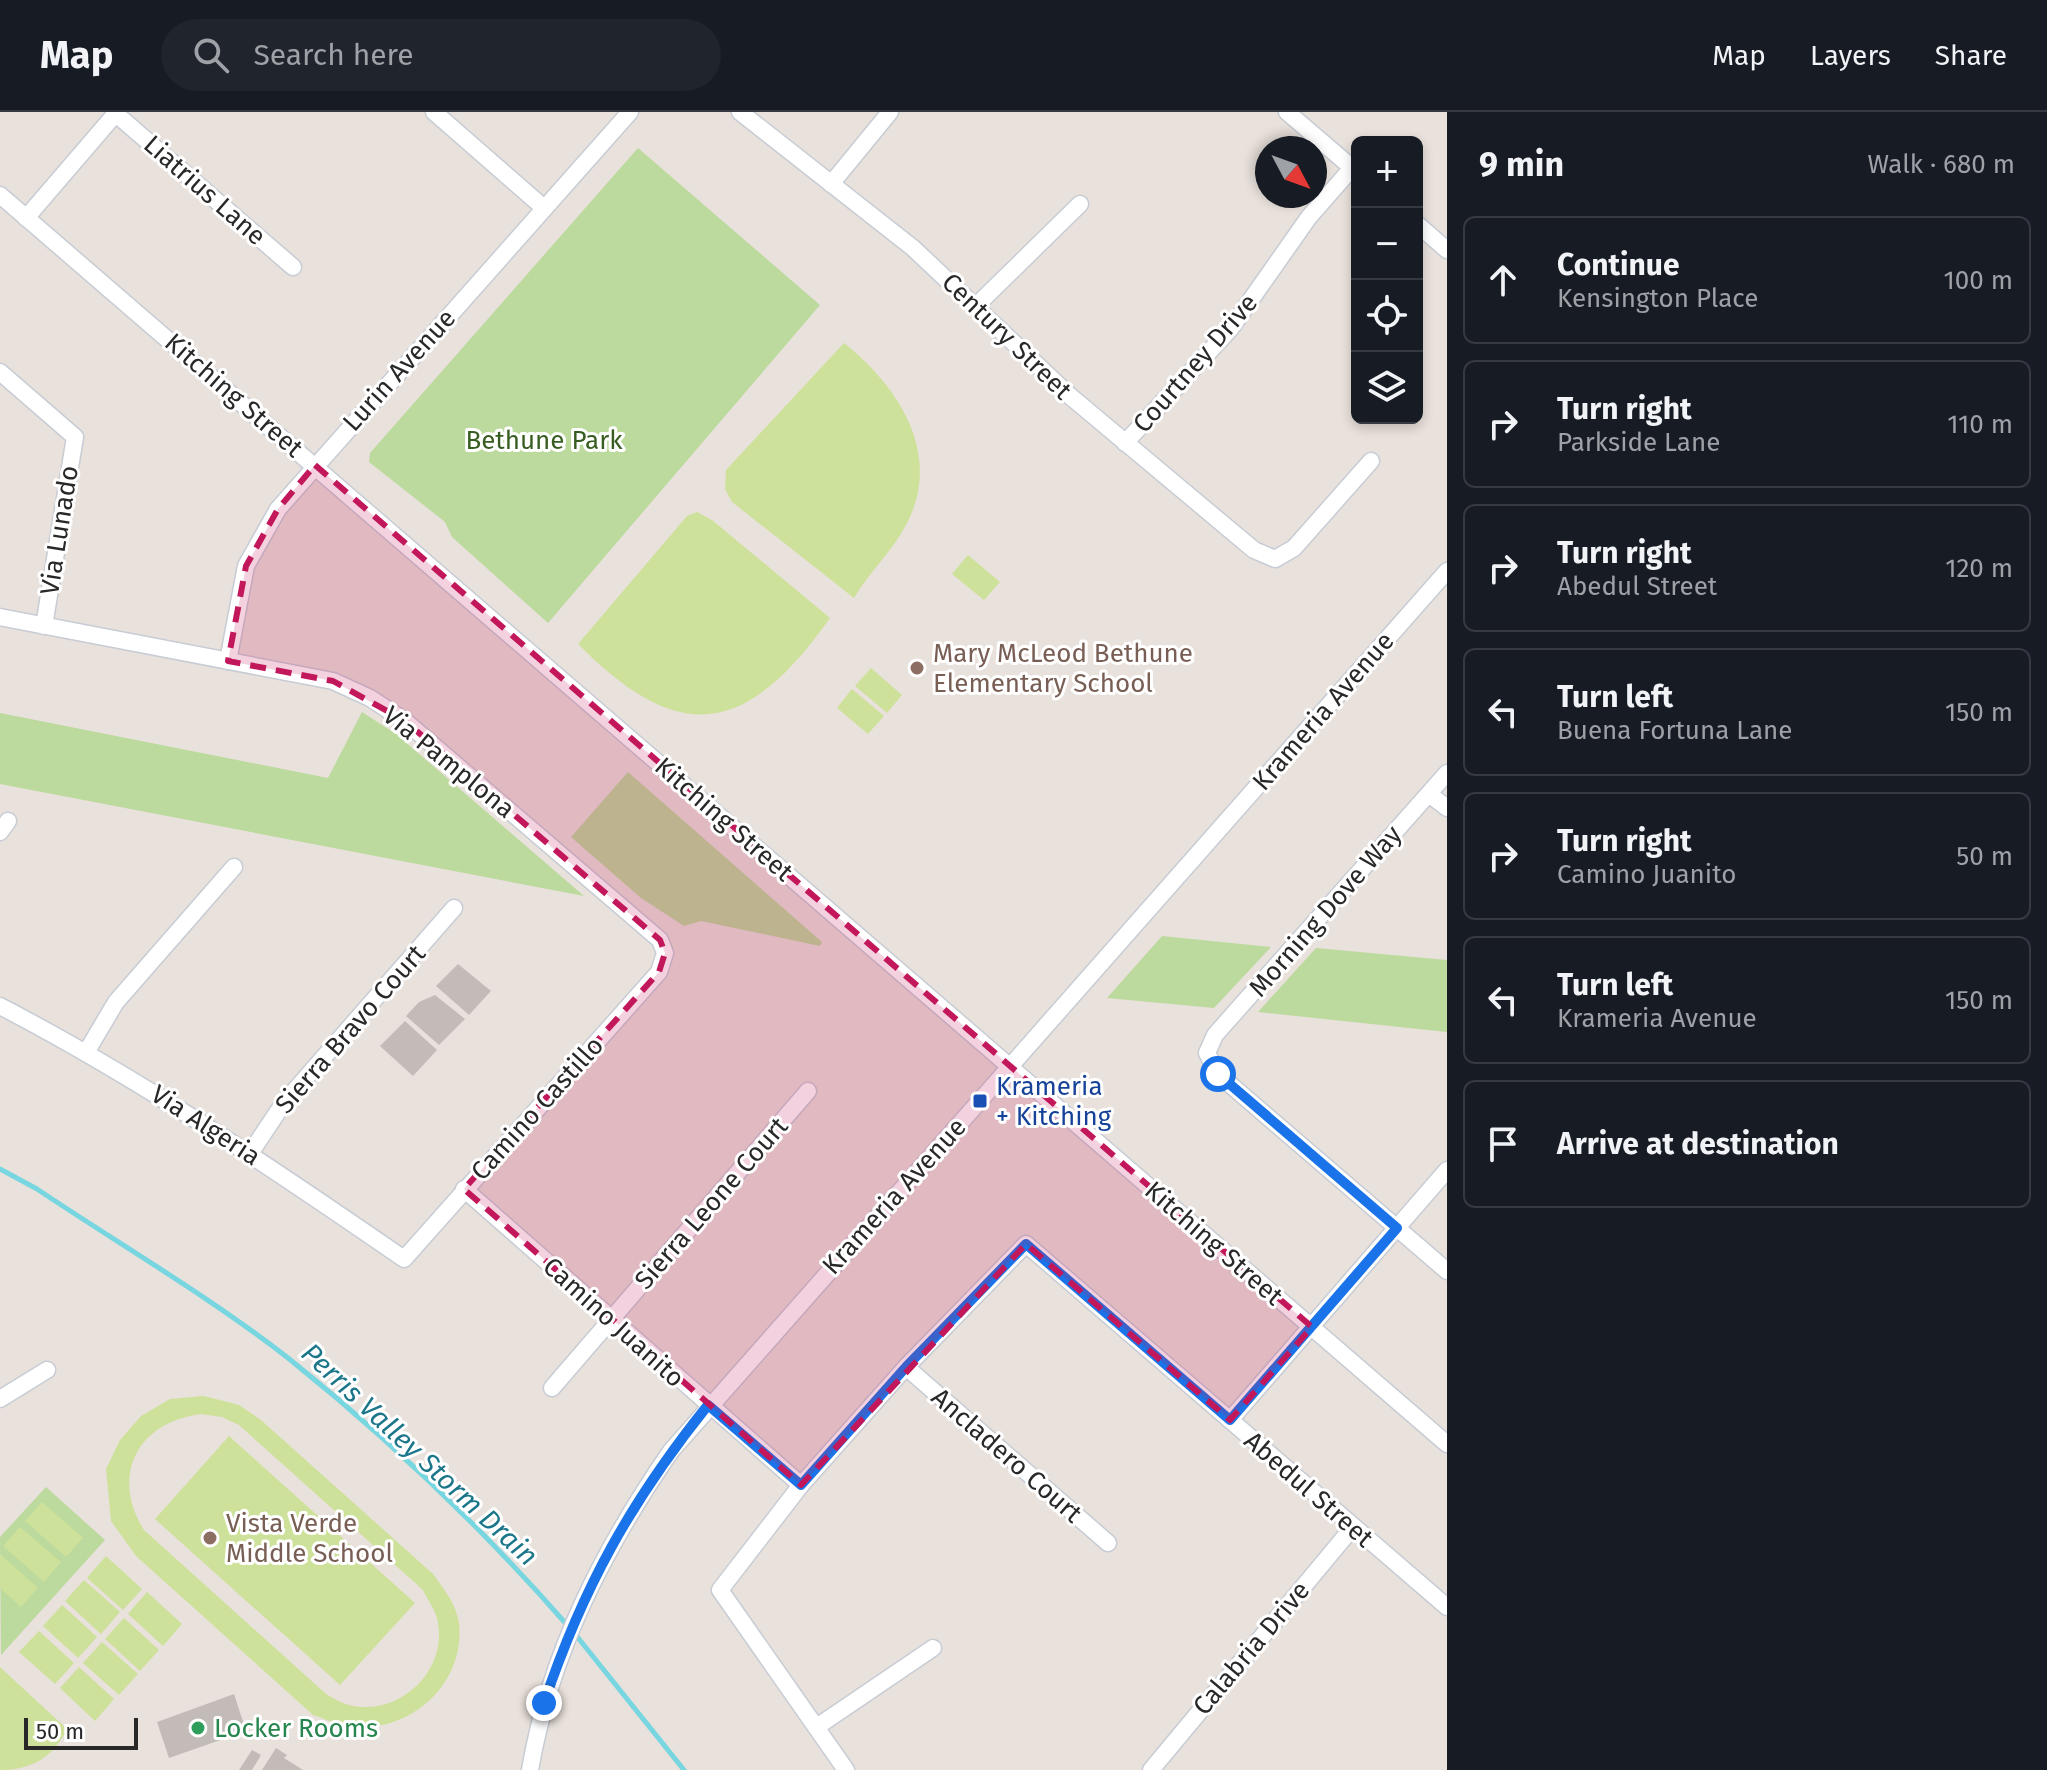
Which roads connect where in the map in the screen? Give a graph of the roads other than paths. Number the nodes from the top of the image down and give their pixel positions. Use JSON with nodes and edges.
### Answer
{"nodes":[{"id":1,"x":434,"y":112,"type":"edge"},
{"id":2,"x":630,"y":112,"type":"edge"},
{"id":3,"x":740,"y":112,"type":"edge"},
{"id":4,"x":890,"y":112,"type":"edge"},
{"id":5,"x":1287,"y":112,"type":"edge"},
{"id":6,"x":117,"y":113,"type":"edge"},
{"id":7,"x":1351,"y":167,"type":"edge"},
{"id":8,"x":1351,"y":174,"type":"edge"},
{"id":9,"x":831,"y":184,"type":"junction"},
{"id":10,"x":0,"y":195,"type":"edge"},
{"id":11,"x":1080,"y":204,"type":"dead end"},
{"id":12,"x":544,"y":208,"type":"junction"},
{"id":13,"x":26,"y":218,"type":"junction"},
{"id":14,"x":1423,"y":229,"type":"edge"},
{"id":15,"x":1447,"y":250,"type":"edge"},
{"id":16,"x":293,"y":267,"type":"dead end"},
{"id":17,"x":976,"y":306,"type":"junction"},
{"id":18,"x":0,"y":372,"type":"edge"},
{"id":19,"x":1125,"y":443,"type":"junction"},
{"id":20,"x":1371,"y":461,"type":"dead end"},
{"id":21,"x":315,"y":465,"type":"junction"},
{"id":22,"x":1447,"y":571,"type":"edge"},
{"id":23,"x":0,"y":617,"type":"edge"},
{"id":24,"x":44,"y":626,"type":"junction"},
{"id":25,"x":228,"y":661,"type":"junction"},
{"id":26,"x":1447,"y":773,"type":"edge"},
{"id":27,"x":1429,"y":794,"type":"junction"},
{"id":28,"x":1447,"y":808,"type":"edge"},
{"id":29,"x":234,"y":867,"type":"dead end"},
{"id":30,"x":454,"y":908,"type":"dead end"},
{"id":31,"x":665,"y":953,"type":"joint"},
{"id":32,"x":0,"y":1006,"type":"edge"},
{"id":33,"x":87,"y":1051,"type":"junction"},
{"id":34,"x":1009,"y":1066,"type":"junction"},
{"id":35,"x":808,"y":1091,"type":"dead end"},
{"id":36,"x":251,"y":1152,"type":"junction"},
{"id":37,"x":1447,"y":1170,"type":"edge"},
{"id":38,"x":464,"y":1189,"type":"junction"},
{"id":39,"x":1397,"y":1228,"type":"junction"},
{"id":40,"x":404,"y":1259,"type":"joint"},
{"id":41,"x":1447,"y":1271,"type":"edge"},
{"id":42,"x":611,"y":1319,"type":"junction"},
{"id":43,"x":1312,"y":1327,"type":"junction"},
{"id":44,"x":906,"y":1367,"type":"junction"},
{"id":45,"x":47,"y":1370,"type":"dead end"},
{"id":46,"x":552,"y":1388,"type":"dead end"},
{"id":47,"x":0,"y":1399,"type":"edge"},
{"id":48,"x":708,"y":1405,"type":"junction"},
{"id":49,"x":1230,"y":1420,"type":"junction"},
{"id":50,"x":1447,"y":1444,"type":"edge"},
{"id":51,"x":801,"y":1485,"type":"junction"},
{"id":52,"x":1353,"y":1527,"type":"junction"},
{"id":53,"x":1108,"y":1543,"type":"dead end"},
{"id":54,"x":1447,"y":1607,"type":"edge"},
{"id":55,"x":933,"y":1648,"type":"dead end"},
{"id":56,"x":818,"y":1726,"type":"junction"},
{"id":57,"x":530,"y":1770,"type":"edge"},
{"id":58,"x":846,"y":1770,"type":"edge"},
{"id":59,"x":1151,"y":1770,"type":"edge"}],
"edges":[{"from":1,"to":12,"type":"street"},
{"from":2,"to":12,"type":"street","name":"Lurin Avenue"},
{"from":3,"to":9,"type":"street","name":"Century Street"},
{"from":4,"to":9,"type":"street"},
{"from":5,"to":7,"type":"street"},
{"from":6,"to":13,"type":"street"},
{"from":6,"to":16,"type":"street","name":"Liatrius Lane"},
{"from":8,"to":19,"type":"street","name":"Courtney Drive"},
{"from":9,"to":17,"type":"street","name":"Century Street"},
{"from":10,"to":13,"type":"street","name":"Kitching Street"},
{"from":11,"to":17,"type":"street"},
{"from":12,"to":21,"type":"street","name":"Lurin Avenue"},
{"from":13,"to":21,"type":"street","name":"Kitching Street"},
{"from":14,"to":15,"type":"street"},
{"from":17,"to":19,"type":"street","name":"Century Street"},
{"from":18,"to":24,"type":"street","name":"Via Lunado"},
{"from":19,"to":20,"type":"street","name":"Century Street"},
{"from":21,"to":25,"type":"street","name":"Lurin Avenue"},
{"from":21,"to":34,"type":"street","name":"Kitching Street"},
{"from":22,"to":34,"type":"street","name":"Krameria Avenue"},
{"from":23,"to":24,"type":"street","name":"Via Pamplona"},
{"from":24,"to":25,"type":"street","name":"Via Pamplona"},
{"from":25,"to":31,"type":"street","name":"Via Pamplona"},
{"from":26,"to":27,"type":"street","name":"Morning Dove Way"},
{"from":27,"to":28,"type":"street"},
{"from":27,"to":39,"type":"street","name":"Morning Dove Way"},
{"from":29,"to":33,"type":"street"},
{"from":30,"to":36,"type":"street","name":"Sierra Bravo Court"},
{"from":31,"to":38,"type":"street","name":"Camino Castillo"},
{"from":32,"to":33,"type":"street","name":"Via Algeria"},
{"from":33,"to":36,"type":"street","name":"Via Algeria"},
{"from":34,"to":43,"type":"street","name":"Kitching Street"},
{"from":34,"to":48,"type":"street","name":"Krameria Avenue"},
{"from":35,"to":42,"type":"street","name":"Sierra Leone Court"},
{"from":36,"to":40,"type":"street","name":"Via Algeria"},
{"from":37,"to":39,"type":"street"},
{"from":38,"to":40,"type":"street","name":"Camino Castillo"},
{"from":38,"to":42,"type":"street","name":"Camino Juanito"},
{"from":39,"to":41,"type":"street"},
{"from":39,"to":43,"type":"street"},
{"from":42,"to":46,"type":"street","name":"Sierra Leone Court"},
{"from":42,"to":48,"type":"street","name":"Camino Juanito"},
{"from":43,"to":49,"type":"street"},
{"from":43,"to":50,"type":"street","name":"Kitching Street"},
{"from":44,"to":49,"type":"street","name":"Abedul Street"},
{"from":44,"to":51,"type":"street"},
{"from":44,"to":53,"type":"street","name":"Ancladero Court"},
{"from":45,"to":47,"type":"street"},
{"from":48,"to":51,"type":"street","name":"Camino Juanito"},
{"from":48,"to":57,"type":"street","name":"Krameria Avenue"},
{"from":49,"to":52,"type":"street","name":"Abedul Street"},
{"from":51,"to":56,"type":"street"},
{"from":52,"to":54,"type":"street","name":"Abedul Street"},
{"from":52,"to":59,"type":"street","name":"Calabria Drive"},
{"from":55,"to":56,"type":"street"},
{"from":56,"to":58,"type":"street"}]}
